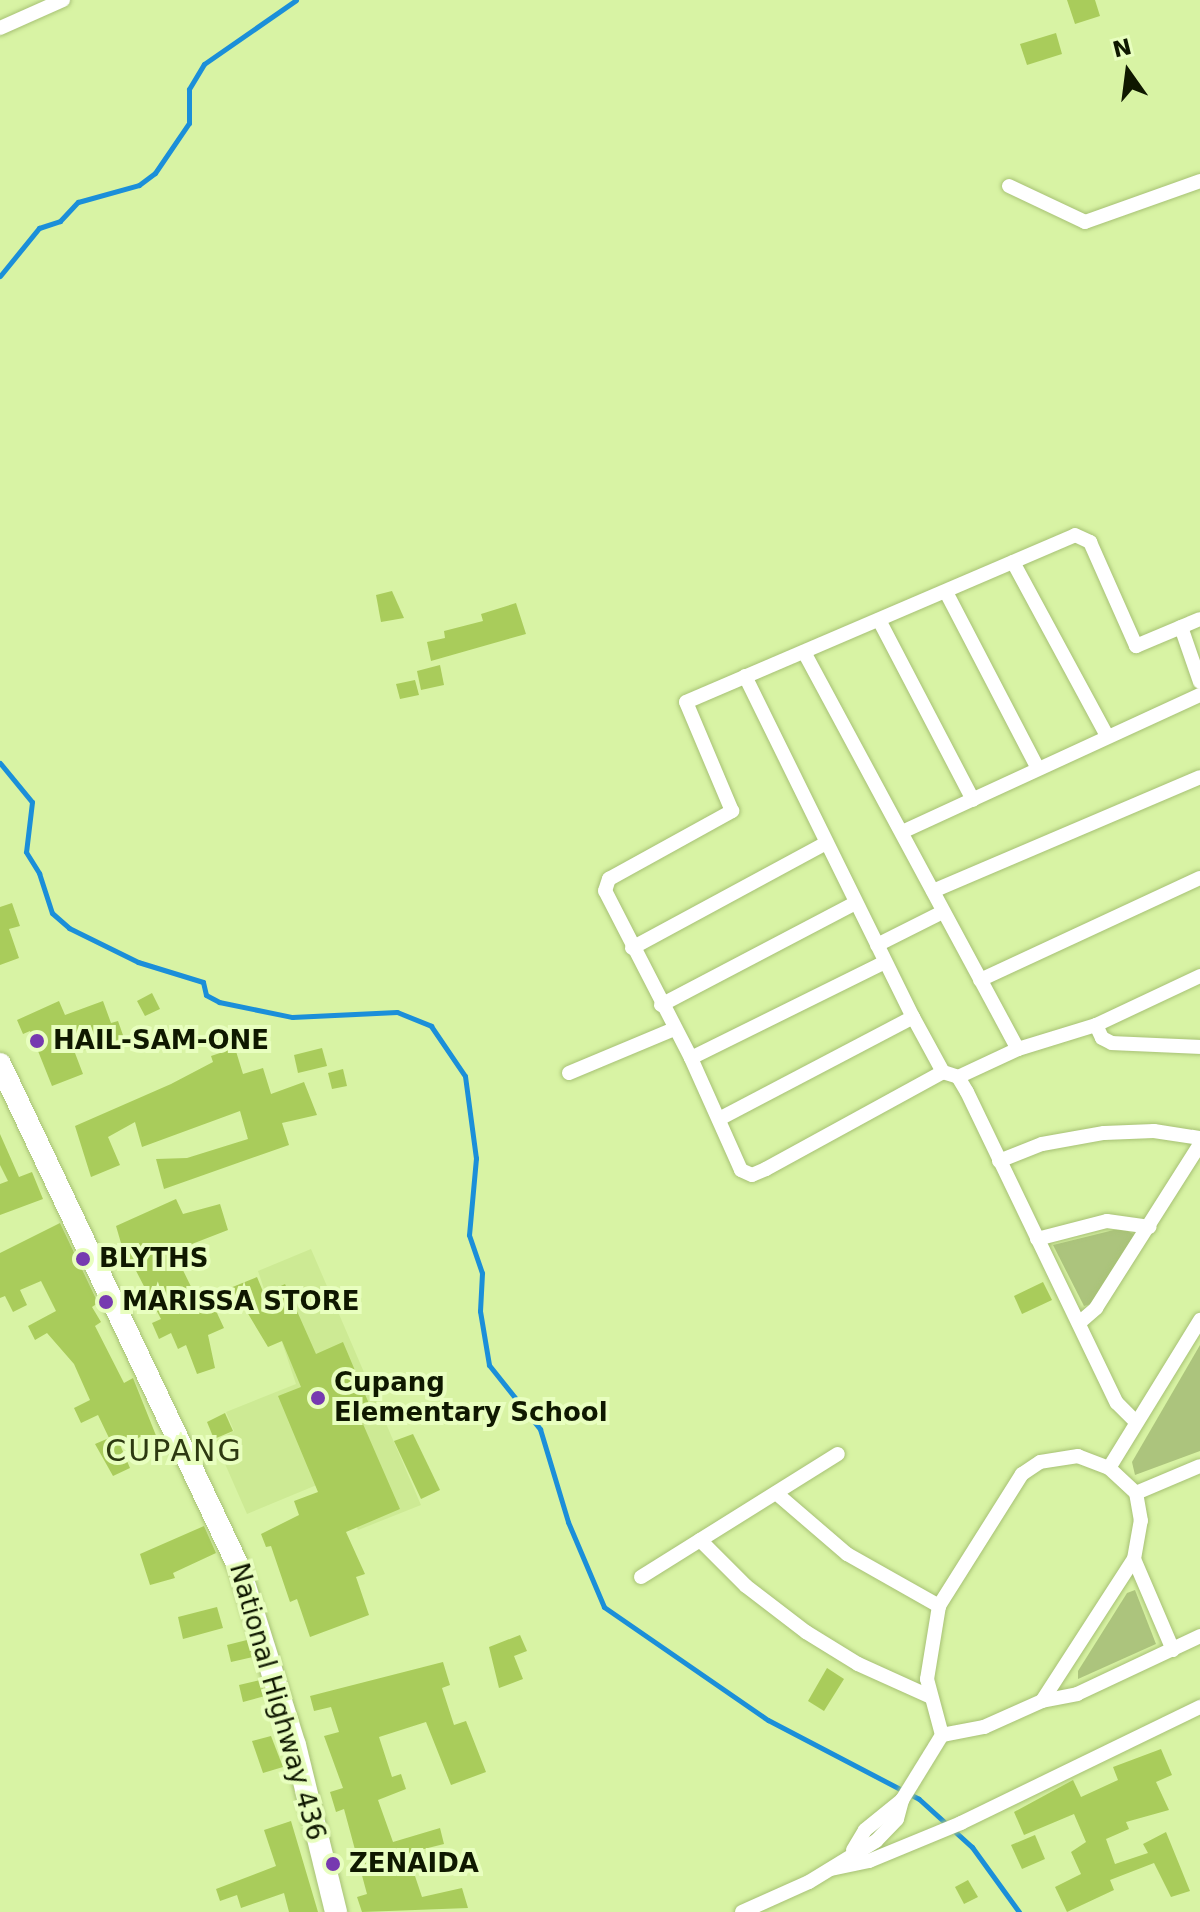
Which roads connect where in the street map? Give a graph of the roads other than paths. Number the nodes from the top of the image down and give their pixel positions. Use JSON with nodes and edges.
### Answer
{"nodes":[{"id":1,"x":63,"y":0,"type":"edge"},
{"id":2,"x":0,"y":28,"type":"edge"},
{"id":3,"x":1200,"y":181,"type":"edge"},
{"id":4,"x":1009,"y":186,"type":"dead end"},
{"id":5,"x":1013,"y":562,"type":"junction"},
{"id":6,"x":946,"y":592,"type":"junction"},
{"id":7,"x":1200,"y":619,"type":"edge"},
{"id":8,"x":879,"y":620,"type":"junction"},
{"id":9,"x":1181,"y":627,"type":"junction"},
{"id":10,"x":804,"y":652,"type":"junction"},
{"id":11,"x":745,"y":676,"type":"junction"},
{"id":12,"x":1200,"y":682,"type":"edge"},
{"id":13,"x":1200,"y":695,"type":"edge"},
{"id":14,"x":1107,"y":736,"type":"junction"},
{"id":15,"x":1038,"y":769,"type":"junction"},
{"id":16,"x":1200,"y":777,"type":"edge"},
{"id":17,"x":973,"y":800,"type":"junction"},
{"id":18,"x":902,"y":832,"type":"junction"},
{"id":19,"x":826,"y":843,"type":"junction"},
{"id":20,"x":1200,"y":878,"type":"edge"},
{"id":21,"x":933,"y":891,"type":"junction"},
{"id":22,"x":855,"y":903,"type":"junction"},
{"id":23,"x":943,"y":912,"type":"junction"},
{"id":24,"x":877,"y":945,"type":"junction"},
{"id":25,"x":632,"y":948,"type":"junction"},
{"id":26,"x":885,"y":962,"type":"junction"},
{"id":27,"x":1200,"y":976,"type":"edge"},
{"id":28,"x":980,"y":980,"type":"junction"},
{"id":29,"x":661,"y":1005,"type":"junction"},
{"id":30,"x":913,"y":1017,"type":"junction"},
{"id":31,"x":1096,"y":1025,"type":"junction"},
{"id":32,"x":674,"y":1029,"type":"junction"},
{"id":33,"x":1200,"y":1047,"type":"edge"},
{"id":34,"x":1018,"y":1049,"type":"junction"},
{"id":35,"x":691,"y":1058,"type":"junction"},
{"id":36,"x":0,"y":1064,"type":"edge"},
{"id":37,"x":943,"y":1072,"type":"junction"},
{"id":38,"x":569,"y":1073,"type":"dead end"},
{"id":39,"x":958,"y":1077,"type":"junction"},
{"id":40,"x":719,"y":1119,"type":"junction"},
{"id":41,"x":1200,"y":1141,"type":"edge"},
{"id":42,"x":999,"y":1161,"type":"junction"},
{"id":43,"x":1150,"y":1227,"type":"junction"},
{"id":44,"x":1037,"y":1239,"type":"junction"},
{"id":45,"x":1079,"y":1323,"type":"junction"},
{"id":46,"x":1199,"y":1324,"type":"edge"},
{"id":47,"x":1136,"y":1422,"type":"junction"},
{"id":48,"x":838,"y":1454,"type":"dead end"},
{"id":49,"x":1109,"y":1468,"type":"junction"},
{"id":50,"x":1198,"y":1472,"type":"edge"},
{"id":51,"x":776,"y":1493,"type":"junction"},
{"id":52,"x":1136,"y":1493,"type":"junction"},
{"id":53,"x":700,"y":1540,"type":"junction"},
{"id":54,"x":1134,"y":1559,"type":"junction"},
{"id":55,"x":641,"y":1577,"type":"dead end"},
{"id":56,"x":939,"y":1606,"type":"junction"},
{"id":57,"x":1200,"y":1636,"type":"edge"},
{"id":58,"x":1173,"y":1650,"type":"junction"},
{"id":59,"x":929,"y":1696,"type":"junction"},
{"id":60,"x":1042,"y":1701,"type":"junction"},
{"id":61,"x":1200,"y":1707,"type":"edge"},
{"id":62,"x":942,"y":1735,"type":"junction"},
{"id":63,"x":831,"y":1869,"type":"junction"},
{"id":64,"x":336,"y":1912,"type":"edge"},
{"id":65,"x":742,"y":1912,"type":"edge"}],
"edges":[{"from":1,"to":2,"type":"street"},
{"from":3,"to":4,"type":"street"},
{"from":5,"to":6,"type":"street"},
{"from":5,"to":9,"type":"street"},
{"from":5,"to":14,"type":"street"},
{"from":6,"to":8,"type":"street"},
{"from":6,"to":15,"type":"street"},
{"from":7,"to":9,"type":"street"},
{"from":8,"to":10,"type":"street"},
{"from":8,"to":17,"type":"street"},
{"from":9,"to":12,"type":"street"},
{"from":10,"to":11,"type":"street"},
{"from":10,"to":18,"type":"street"},
{"from":11,"to":19,"type":"street"},
{"from":11,"to":25,"type":"street"},
{"from":13,"to":14,"type":"street"},
{"from":14,"to":15,"type":"street"},
{"from":15,"to":17,"type":"street"},
{"from":16,"to":21,"type":"street"},
{"from":17,"to":18,"type":"street"},
{"from":18,"to":21,"type":"street"},
{"from":19,"to":22,"type":"street"},
{"from":19,"to":25,"type":"street"},
{"from":20,"to":28,"type":"street"},
{"from":21,"to":23,"type":"street"},
{"from":22,"to":24,"type":"street"},
{"from":22,"to":29,"type":"street"},
{"from":23,"to":24,"type":"street"},
{"from":23,"to":28,"type":"street"},
{"from":24,"to":26,"type":"street"},
{"from":25,"to":29,"type":"street"},
{"from":26,"to":30,"type":"street"},
{"from":26,"to":35,"type":"street"},
{"from":27,"to":31,"type":"street"},
{"from":28,"to":34,"type":"street"},
{"from":29,"to":32,"type":"street"},
{"from":30,"to":37,"type":"street"},
{"from":30,"to":40,"type":"street"},
{"from":31,"to":33,"type":"street"},
{"from":31,"to":34,"type":"street"},
{"from":32,"to":35,"type":"street"},
{"from":32,"to":38,"type":"street"},
{"from":34,"to":39,"type":"street"},
{"from":35,"to":40,"type":"street"},
{"from":36,"to":64,"type":"main road","name":"National Highway 436"},
{"from":37,"to":39,"type":"street"},
{"from":37,"to":40,"type":"street"},
{"from":39,"to":42,"type":"street"},
{"from":41,"to":42,"type":"street"},
{"from":41,"to":43,"type":"street"},
{"from":42,"to":44,"type":"street"},
{"from":43,"to":44,"type":"street"},
{"from":43,"to":45,"type":"street"},
{"from":44,"to":45,"type":"street"},
{"from":45,"to":47,"type":"street"},
{"from":46,"to":47,"type":"street"},
{"from":47,"to":49,"type":"street"},
{"from":48,"to":51,"type":"street"},
{"from":49,"to":52,"type":"street"},
{"from":49,"to":56,"type":"street"},
{"from":50,"to":52,"type":"street"},
{"from":51,"to":53,"type":"street"},
{"from":51,"to":56,"type":"street"},
{"from":52,"to":54,"type":"street"},
{"from":53,"to":55,"type":"street"},
{"from":53,"to":59,"type":"street"},
{"from":54,"to":58,"type":"street"},
{"from":54,"to":60,"type":"street"},
{"from":56,"to":59,"type":"street"},
{"from":57,"to":58,"type":"street"},
{"from":58,"to":60,"type":"street"},
{"from":59,"to":62,"type":"street"},
{"from":60,"to":62,"type":"street"},
{"from":61,"to":63,"type":"street"},
{"from":62,"to":63,"type":"street"},
{"from":63,"to":65,"type":"street"}]}
